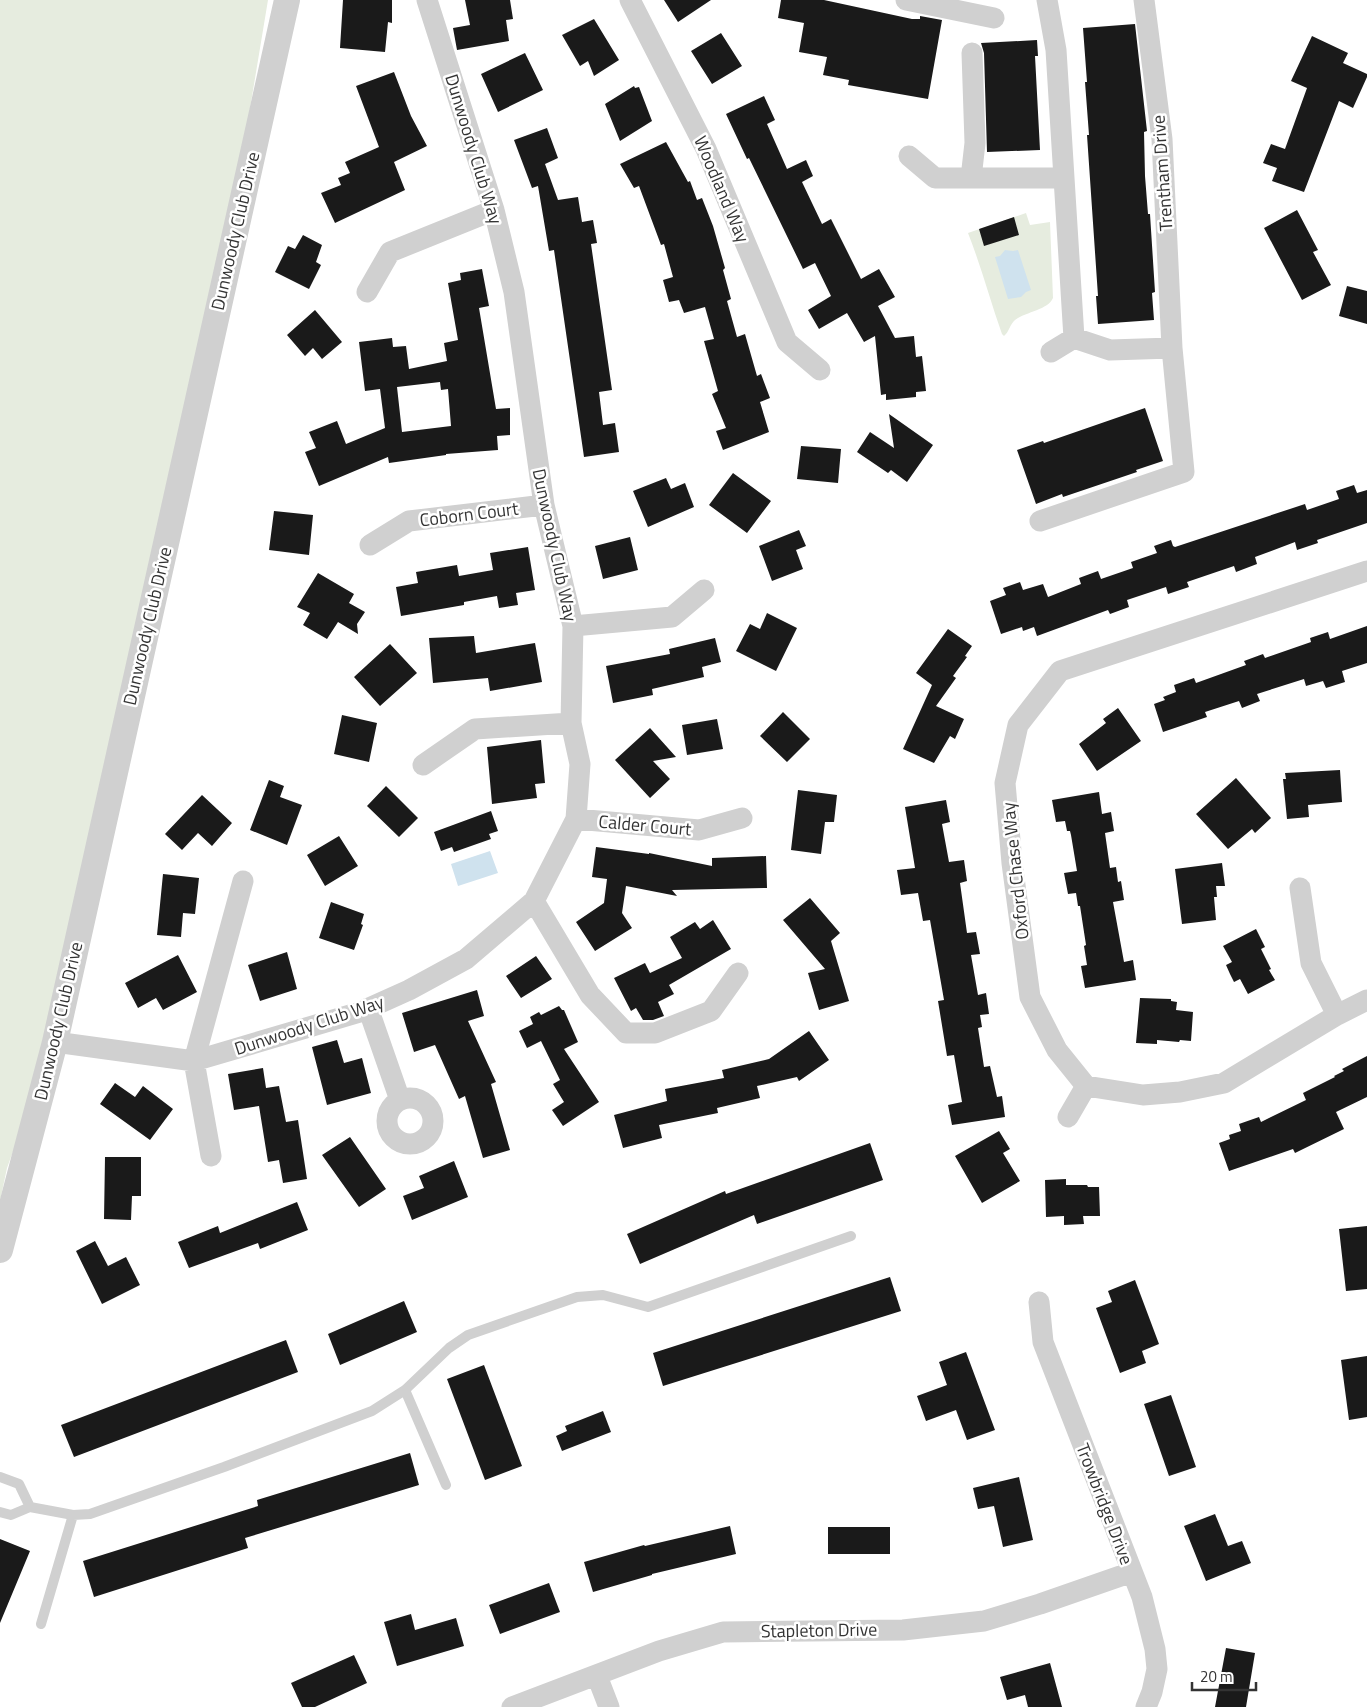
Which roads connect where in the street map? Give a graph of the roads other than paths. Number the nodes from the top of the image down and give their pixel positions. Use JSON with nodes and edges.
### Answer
{"nodes":[{"id":1,"x":287,"y":0,"type":"edge"},
{"id":2,"x":427,"y":0,"type":"edge"},
{"id":3,"x":630,"y":0,"type":"edge"},
{"id":4,"x":906,"y":0,"type":"edge"},
{"id":5,"x":1047,"y":0,"type":"edge"},
{"id":6,"x":1144,"y":0,"type":"edge"},
{"id":7,"x":994,"y":18,"type":"dead end"},
{"id":8,"x":972,"y":53,"type":"dead end"},
{"id":9,"x":909,"y":156,"type":"dead end"},
{"id":10,"x":971,"y":178,"type":"junction"},
{"id":11,"x":1064,"y":178,"type":"junction"},
{"id":12,"x":494,"y":210,"type":"junction"},
{"id":13,"x":367,"y":292,"type":"dead end"},
{"id":14,"x":1074,"y":338,"type":"junction"},
{"id":15,"x":1172,"y":348,"type":"junction"},
{"id":16,"x":1051,"y":352,"type":"dead end"},
{"id":17,"x":820,"y":370,"type":"dead end"},
{"id":18,"x":544,"y":505,"type":"junction"},
{"id":19,"x":1040,"y":521,"type":"dead end"},
{"id":20,"x":370,"y":544,"type":"dead end"},
{"id":21,"x":1367,"y":571,"type":"edge"},
{"id":22,"x":704,"y":590,"type":"dead end"},
{"id":23,"x":573,"y":626,"type":"junction"},
{"id":24,"x":571,"y":723,"type":"junction"},
{"id":25,"x":423,"y":765,"type":"dead end"},
{"id":26,"x":742,"y":818,"type":"dead end"},
{"id":27,"x":576,"y":819,"type":"junction"},
{"id":28,"x":243,"y":881,"type":"dead end"},
{"id":29,"x":1300,"y":888,"type":"dead end"},
{"id":30,"x":534,"y":901,"type":"junction"},
{"id":31,"x":738,"y":973,"type":"dead end"},
{"id":32,"x":1367,"y":1000,"type":"edge"},
{"id":33,"x":368,"y":1008,"type":"junction"},
{"id":34,"x":1337,"y":1015,"type":"junction"},
{"id":35,"x":54,"y":1042,"type":"junction"},
{"id":36,"x":194,"y":1061,"type":"junction"},
{"id":37,"x":1086,"y":1086,"type":"junction"},
{"id":38,"x":400,"y":1100,"type":"dead end"},
{"id":39,"x":1068,"y":1117,"type":"dead end"},
{"id":40,"x":211,"y":1156,"type":"dead end"},
{"id":41,"x":851,"y":1236,"type":"dead end"},
{"id":42,"x":0,"y":1250,"type":"edge"},
{"id":43,"x":1039,"y":1302,"type":"dead end"},
{"id":44,"x":405,"y":1390,"type":"junction"},
{"id":45,"x":0,"y":1477,"type":"edge"},
{"id":46,"x":446,"y":1485,"type":"dead end"},
{"id":47,"x":30,"y":1507,"type":"junction"},
{"id":48,"x":0,"y":1512,"type":"edge"},
{"id":49,"x":73,"y":1515,"type":"junction"},
{"id":50,"x":1132,"y":1572,"type":"junction"},
{"id":51,"x":41,"y":1624,"type":"dead end"},
{"id":52,"x":597,"y":1676,"type":"junction"},
{"id":53,"x":512,"y":1707,"type":"edge"},
{"id":54,"x":609,"y":1707,"type":"edge"},
{"id":55,"x":1146,"y":1707,"type":"edge"}],
"edges":[{"from":1,"to":35,"type":"street","name":"Dunwoody Club Drive"},
{"from":2,"to":12,"type":"street","name":"Dunwoody Club Way"},
{"from":3,"to":17,"type":"street","name":"Woodland Way"},
{"from":4,"to":7,"type":"street"},
{"from":5,"to":11,"type":"street"},
{"from":6,"to":15,"type":"street","name":"Trentham Drive"},
{"from":8,"to":10,"type":"street"},
{"from":9,"to":10,"type":"street"},
{"from":10,"to":11,"type":"street"},
{"from":11,"to":14,"type":"street"},
{"from":12,"to":13,"type":"street"},
{"from":12,"to":18,"type":"street","name":"Dunwoody Club Way"},
{"from":14,"to":15,"type":"street"},
{"from":14,"to":16,"type":"street"},
{"from":15,"to":19,"type":"street","name":"Trentham Drive"},
{"from":18,"to":20,"type":"street","name":"Coborn Court"},
{"from":18,"to":23,"type":"street","name":"Dunwoody Club Way"},
{"from":21,"to":37,"type":"street","name":"Oxford Chase Way"},
{"from":22,"to":23,"type":"street"},
{"from":23,"to":24,"type":"street","name":"Dunwoody Club Way"},
{"from":24,"to":25,"type":"street"},
{"from":24,"to":27,"type":"street","name":"Dunwoody Club Way"},
{"from":26,"to":27,"type":"street","name":"Calder Court"},
{"from":27,"to":30,"type":"street","name":"Dunwoody Club Way"},
{"from":28,"to":36,"type":"street"},
{"from":29,"to":34,"type":"street"},
{"from":30,"to":31,"type":"street"},
{"from":30,"to":33,"type":"street","name":"Dunwoody Club Way"},
{"from":32,"to":34,"type":"street"},
{"from":33,"to":36,"type":"street","name":"Dunwoody Club Way"},
{"from":33,"to":38,"type":"street"},
{"from":34,"to":37,"type":"street"},
{"from":35,"to":36,"type":"street","name":"Dunwoody Club Way"},
{"from":35,"to":42,"type":"street","name":"Dunwoody Club Drive"},
{"from":36,"to":40,"type":"street"},
{"from":37,"to":39,"type":"street"},
{"from":41,"to":44,"type":"lane"},
{"from":43,"to":50,"type":"street","name":"Trowbridge Drive"},
{"from":44,"to":46,"type":"lane"},
{"from":44,"to":49,"type":"lane"},
{"from":45,"to":47,"type":"lane"},
{"from":47,"to":48,"type":"lane"},
{"from":47,"to":49,"type":"lane"},
{"from":49,"to":51,"type":"lane"},
{"from":50,"to":52,"type":"street","name":"Stapleton Drive"},
{"from":50,"to":55,"type":"street","name":"Trowbridge Drive"},
{"from":52,"to":53,"type":"street","name":"Stapleton Drive"},
{"from":52,"to":54,"type":"street"}]}
